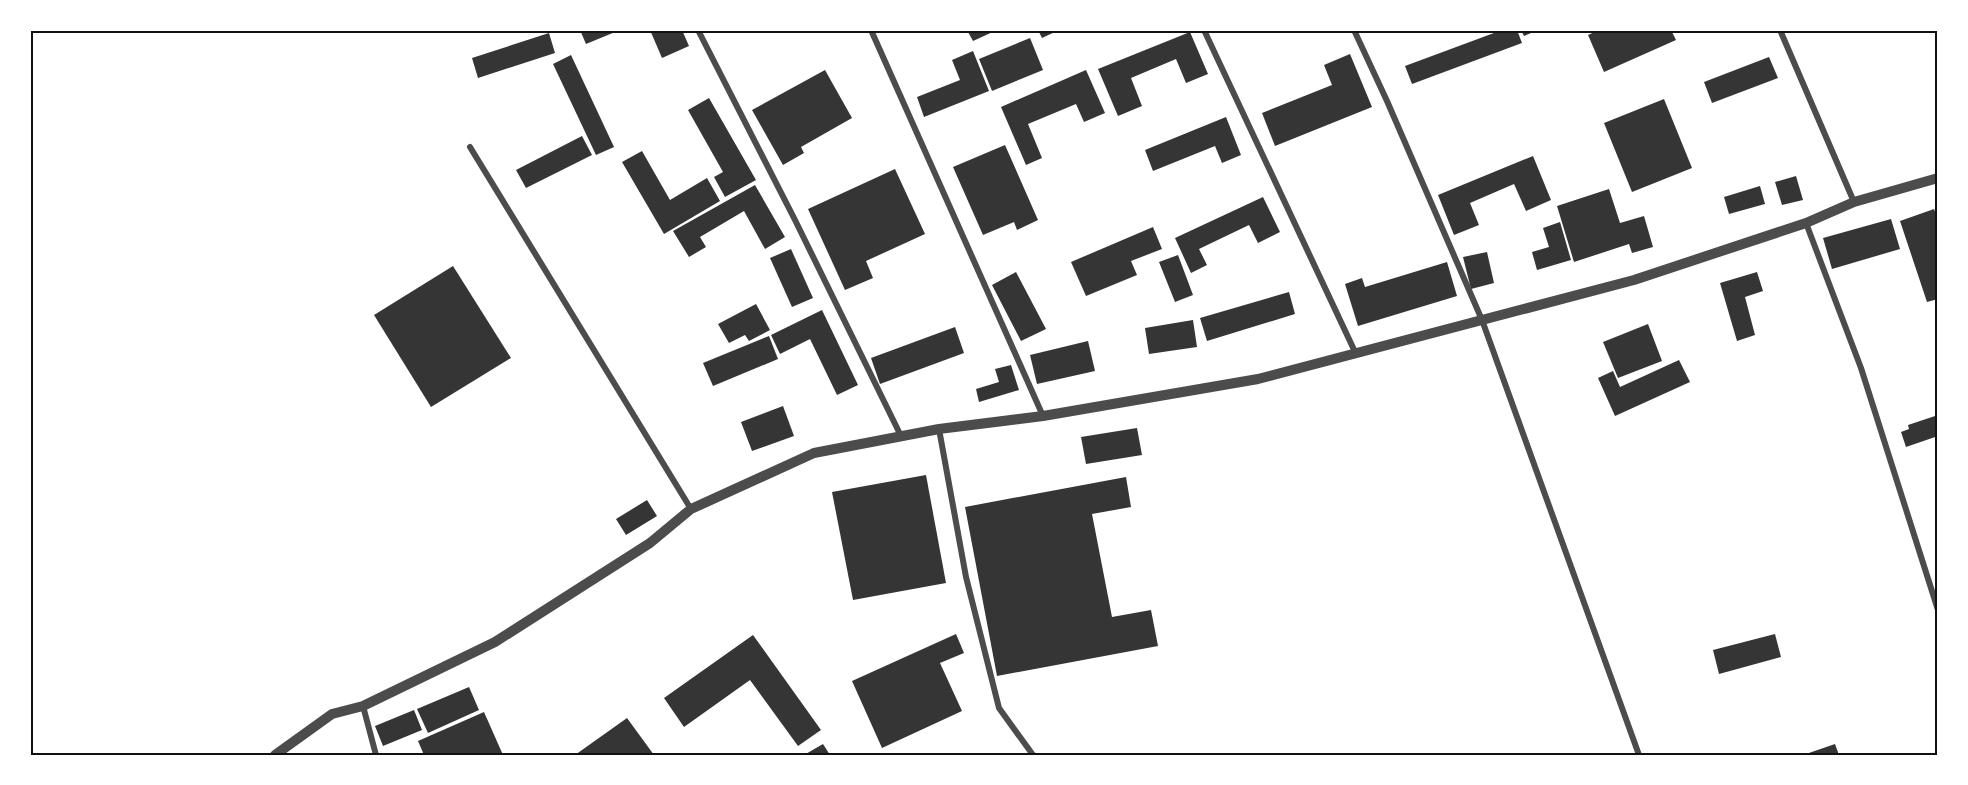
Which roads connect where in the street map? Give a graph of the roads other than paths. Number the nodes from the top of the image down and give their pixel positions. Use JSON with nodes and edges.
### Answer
{"nodes":[{"id":1,"x":698,"y":30,"type":"edge"},
{"id":2,"x":871,"y":30,"type":"edge"},
{"id":3,"x":1204,"y":30,"type":"edge"},
{"id":4,"x":1354,"y":30,"type":"edge"},
{"id":5,"x":1780,"y":30,"type":"edge"},
{"id":6,"x":470,"y":147,"type":"dead end"},
{"id":7,"x":1938,"y":178,"type":"edge"},
{"id":8,"x":1854,"y":202,"type":"junction"},
{"id":9,"x":1806,"y":223,"type":"junction"},
{"id":10,"x":1482,"y":320,"type":"junction"},
{"id":11,"x":1356,"y":354,"type":"junction"},
{"id":12,"x":1043,"y":416,"type":"junction"},
{"id":13,"x":939,"y":429,"type":"junction"},
{"id":14,"x":901,"y":436,"type":"junction"},
{"id":15,"x":691,"y":509,"type":"junction"},
{"id":16,"x":1938,"y":610,"type":"edge"},
{"id":17,"x":363,"y":706,"type":"junction"},
{"id":18,"x":275,"y":755,"type":"edge"},
{"id":19,"x":376,"y":755,"type":"edge"},
{"id":20,"x":1033,"y":755,"type":"edge"},
{"id":21,"x":1639,"y":755,"type":"edge"}],
"edges":[{"from":1,"to":14,"type":"street"},
{"from":2,"to":12,"type":"street"},
{"from":3,"to":11,"type":"street"},
{"from":4,"to":10,"type":"street"},
{"from":5,"to":8,"type":"street"},
{"from":6,"to":15,"type":"street"},
{"from":7,"to":8,"type":"street"},
{"from":8,"to":9,"type":"street"},
{"from":9,"to":10,"type":"street"},
{"from":9,"to":16,"type":"street"},
{"from":10,"to":11,"type":"street"},
{"from":10,"to":21,"type":"street"},
{"from":11,"to":12,"type":"street"},
{"from":12,"to":13,"type":"street"},
{"from":13,"to":14,"type":"street"},
{"from":13,"to":20,"type":"street"},
{"from":14,"to":15,"type":"street"},
{"from":15,"to":17,"type":"street"},
{"from":17,"to":18,"type":"street"},
{"from":17,"to":19,"type":"street"}]}
